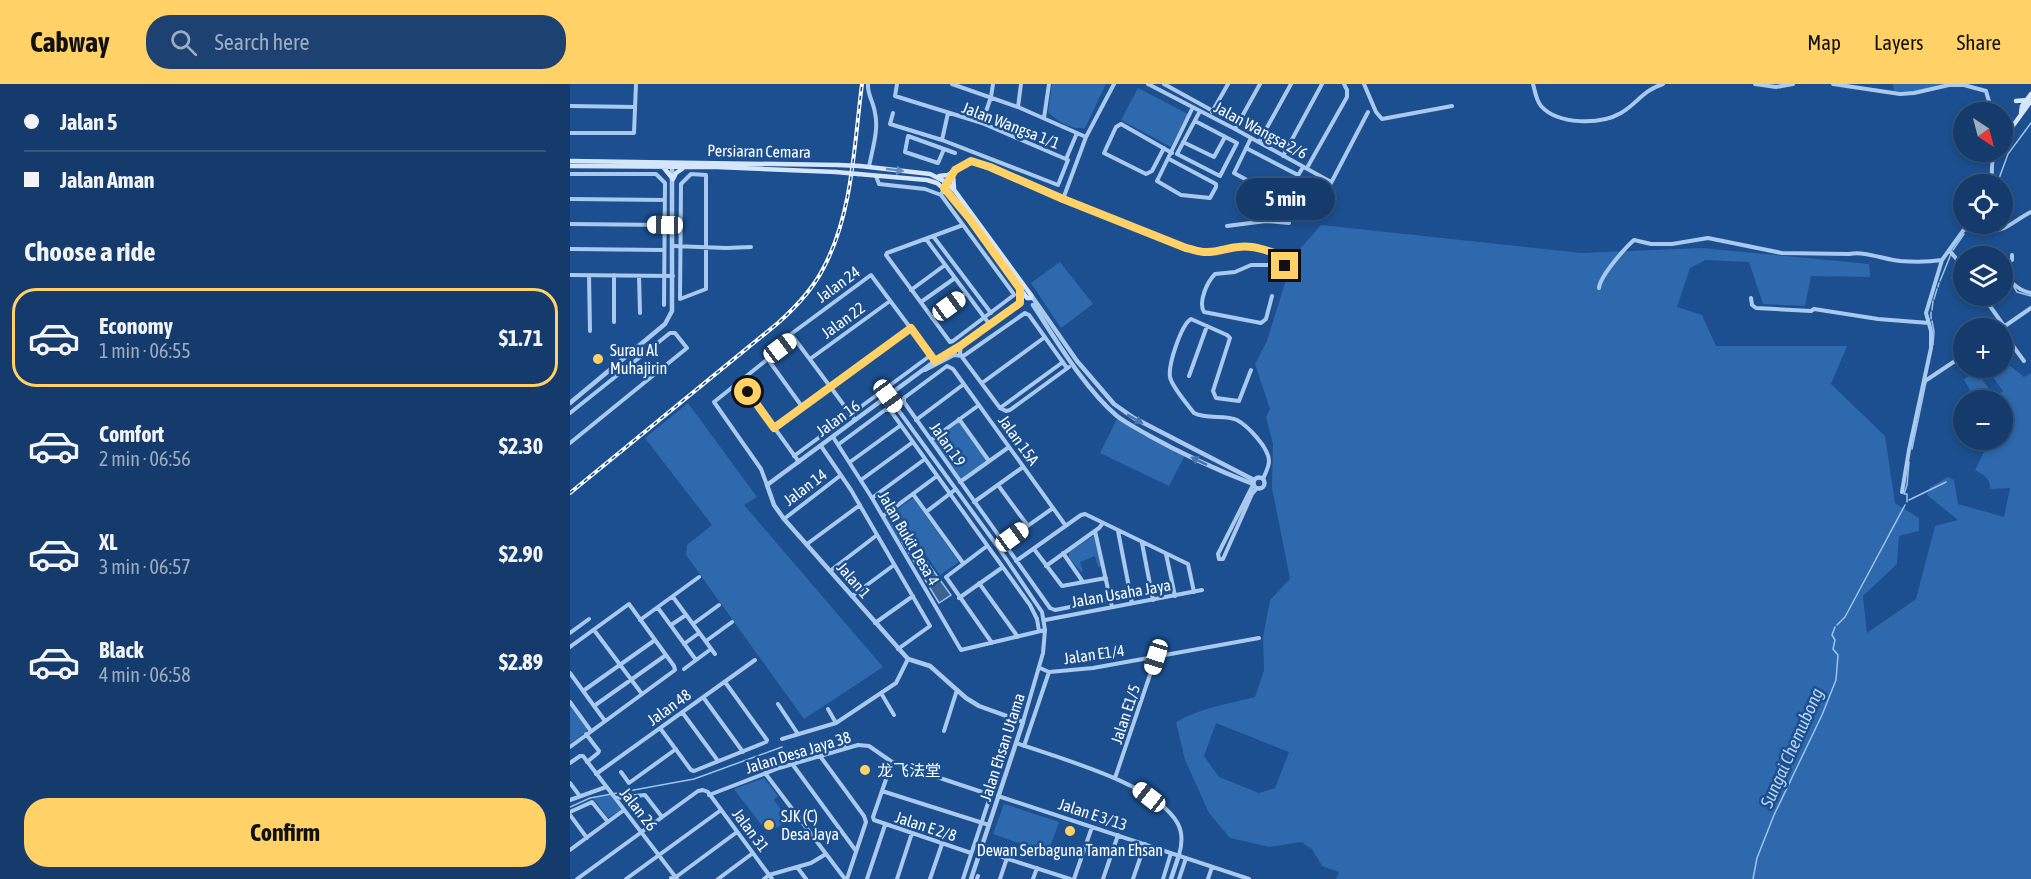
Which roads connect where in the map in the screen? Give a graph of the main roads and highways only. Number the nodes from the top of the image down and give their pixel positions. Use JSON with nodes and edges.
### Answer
{"nodes":[{"id":1,"x":2031,"y":94,"type":"edge"},
{"id":2,"x":2029,"y":100,"type":"edge"},
{"id":3,"x":2016,"y":101,"type":"dead end"},
{"id":4,"x":2013,"y":123,"type":"edge"},
{"id":5,"x":570,"y":161,"type":"edge"},
{"id":6,"x":672,"y":165,"type":"junction"},
{"id":7,"x":570,"y":166,"type":"edge"},
{"id":8,"x":662,"y":167,"type":"junction"},
{"id":9,"x":684,"y":167,"type":"junction"},
{"id":10,"x":930,"y":174,"type":"junction"},
{"id":11,"x":945,"y":185,"type":"junction"},
{"id":12,"x":955,"y":191,"type":"junction"}],
"edges":[{"from":1,"to":2,"type":"main road"},
{"from":2,"to":3,"type":"main road"},
{"from":2,"to":4,"type":"main road"},
{"from":5,"to":6,"type":"main road","name":"Persiaran Cemara"},
{"from":6,"to":8,"type":"main road","name":"Persiaran Cemara"},
{"from":6,"to":9,"type":"main road","name":"Persiaran Cemara"},
{"from":6,"to":10,"type":"main road","name":"Persiaran Cemara","one_way":true,"bridge":true},
{"from":7,"to":8,"type":"main road","name":"Persiaran Cemara"},
{"from":8,"to":9,"type":"main road"},
{"from":9,"to":11,"type":"main road","name":"Persiaran Cemara","bridge":true},
{"from":10,"to":11,"type":"main road","name":"Persiaran Cemara"},
{"from":10,"to":12,"type":"main road"},
{"from":11,"to":12,"type":"main road"},
{"from":11,"to":12,"type":"main road"}]}
